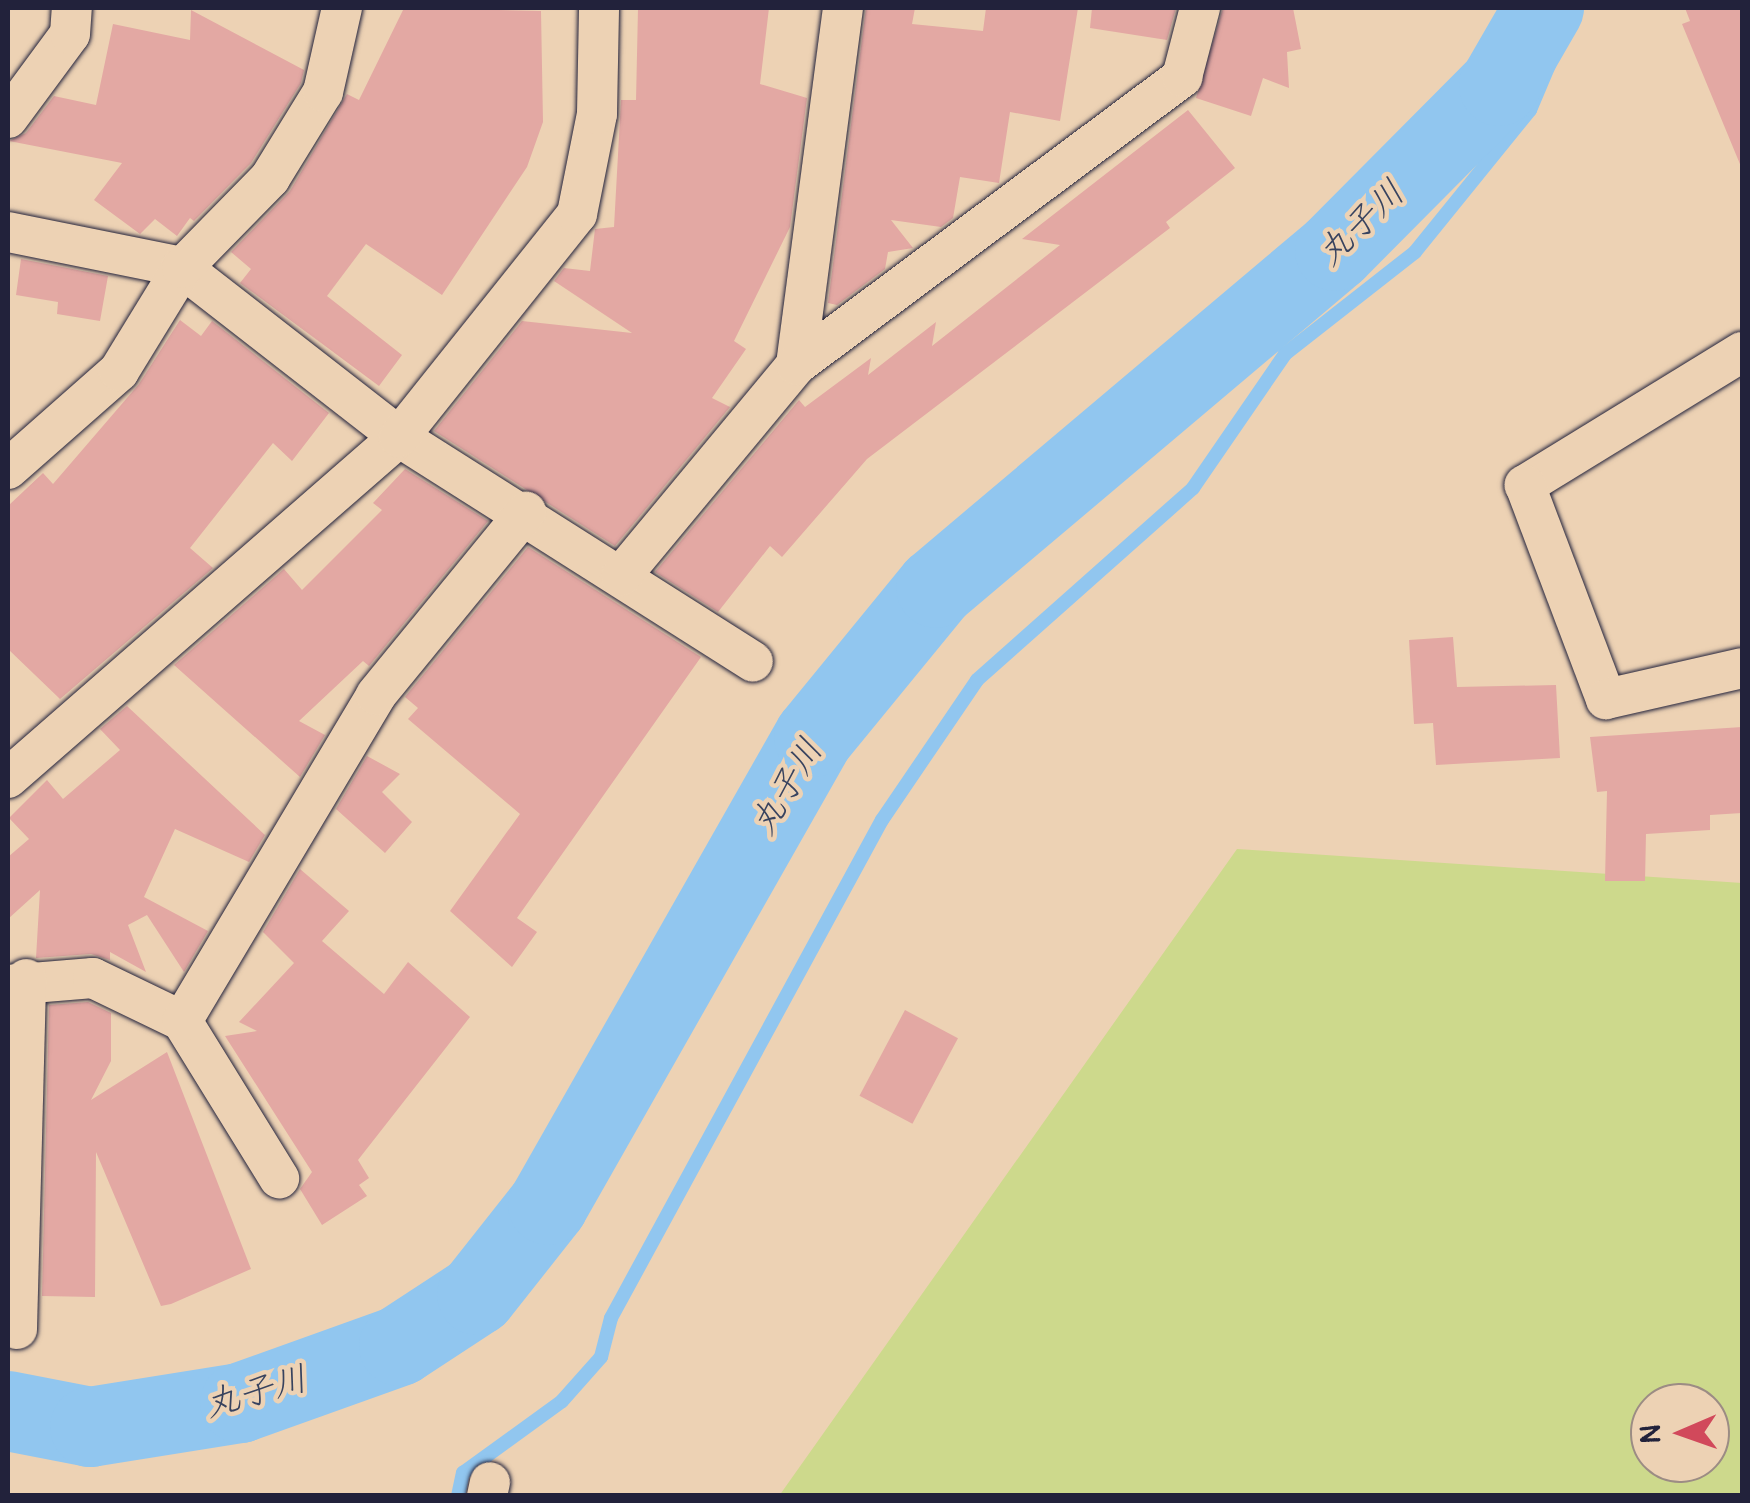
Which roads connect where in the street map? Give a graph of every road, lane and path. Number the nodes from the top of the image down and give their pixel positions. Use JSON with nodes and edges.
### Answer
{"nodes":[{"id":1,"x":72,"y":8,"type":"edge"},
{"id":2,"x":342,"y":8,"type":"edge"},
{"id":3,"x":599,"y":8,"type":"edge"},
{"id":4,"x":843,"y":8,"type":"edge"},
{"id":5,"x":1200,"y":8,"type":"edge"},
{"id":6,"x":8,"y":118,"type":"edge"},
{"id":7,"x":8,"y":232,"type":"edge"},
{"id":8,"x":182,"y":268,"type":"junction"},
{"id":9,"x":1742,"y":352,"type":"edge"},
{"id":10,"x":796,"y":365,"type":"junction"},
{"id":11,"x":400,"y":436,"type":"junction"},
{"id":12,"x":8,"y":469,"type":"edge"},
{"id":13,"x":526,"y":512,"type":"junction"},
{"id":14,"x":622,"y":576,"type":"junction"},
{"id":15,"x":753,"y":662,"type":"dead end"},
{"id":16,"x":1742,"y":668,"type":"edge"},
{"id":17,"x":8,"y":778,"type":"edge"},
{"id":18,"x":17,"y":982,"type":"edge"},
{"id":19,"x":182,"y":1021,"type":"junction"},
{"id":20,"x":278,"y":1178,"type":"dead end"},
{"id":21,"x":17,"y":1329,"type":"dead end"}],
"edges":[{"from":1,"to":6,"type":"street"},
{"from":2,"to":8,"type":"street"},
{"from":3,"to":11,"type":"street"},
{"from":4,"to":10,"type":"street"},
{"from":5,"to":10,"type":"street"},
{"from":7,"to":8,"type":"street"},
{"from":8,"to":11,"type":"street"},
{"from":8,"to":12,"type":"street"},
{"from":9,"to":16,"type":"street"},
{"from":10,"to":14,"type":"street"},
{"from":11,"to":13,"type":"street"},
{"from":11,"to":17,"type":"street"},
{"from":13,"to":14,"type":"street"},
{"from":13,"to":19,"type":"street"},
{"from":14,"to":15,"type":"street"},
{"from":18,"to":19,"type":"street"},
{"from":18,"to":21,"type":"street"},
{"from":19,"to":20,"type":"street"}]}
